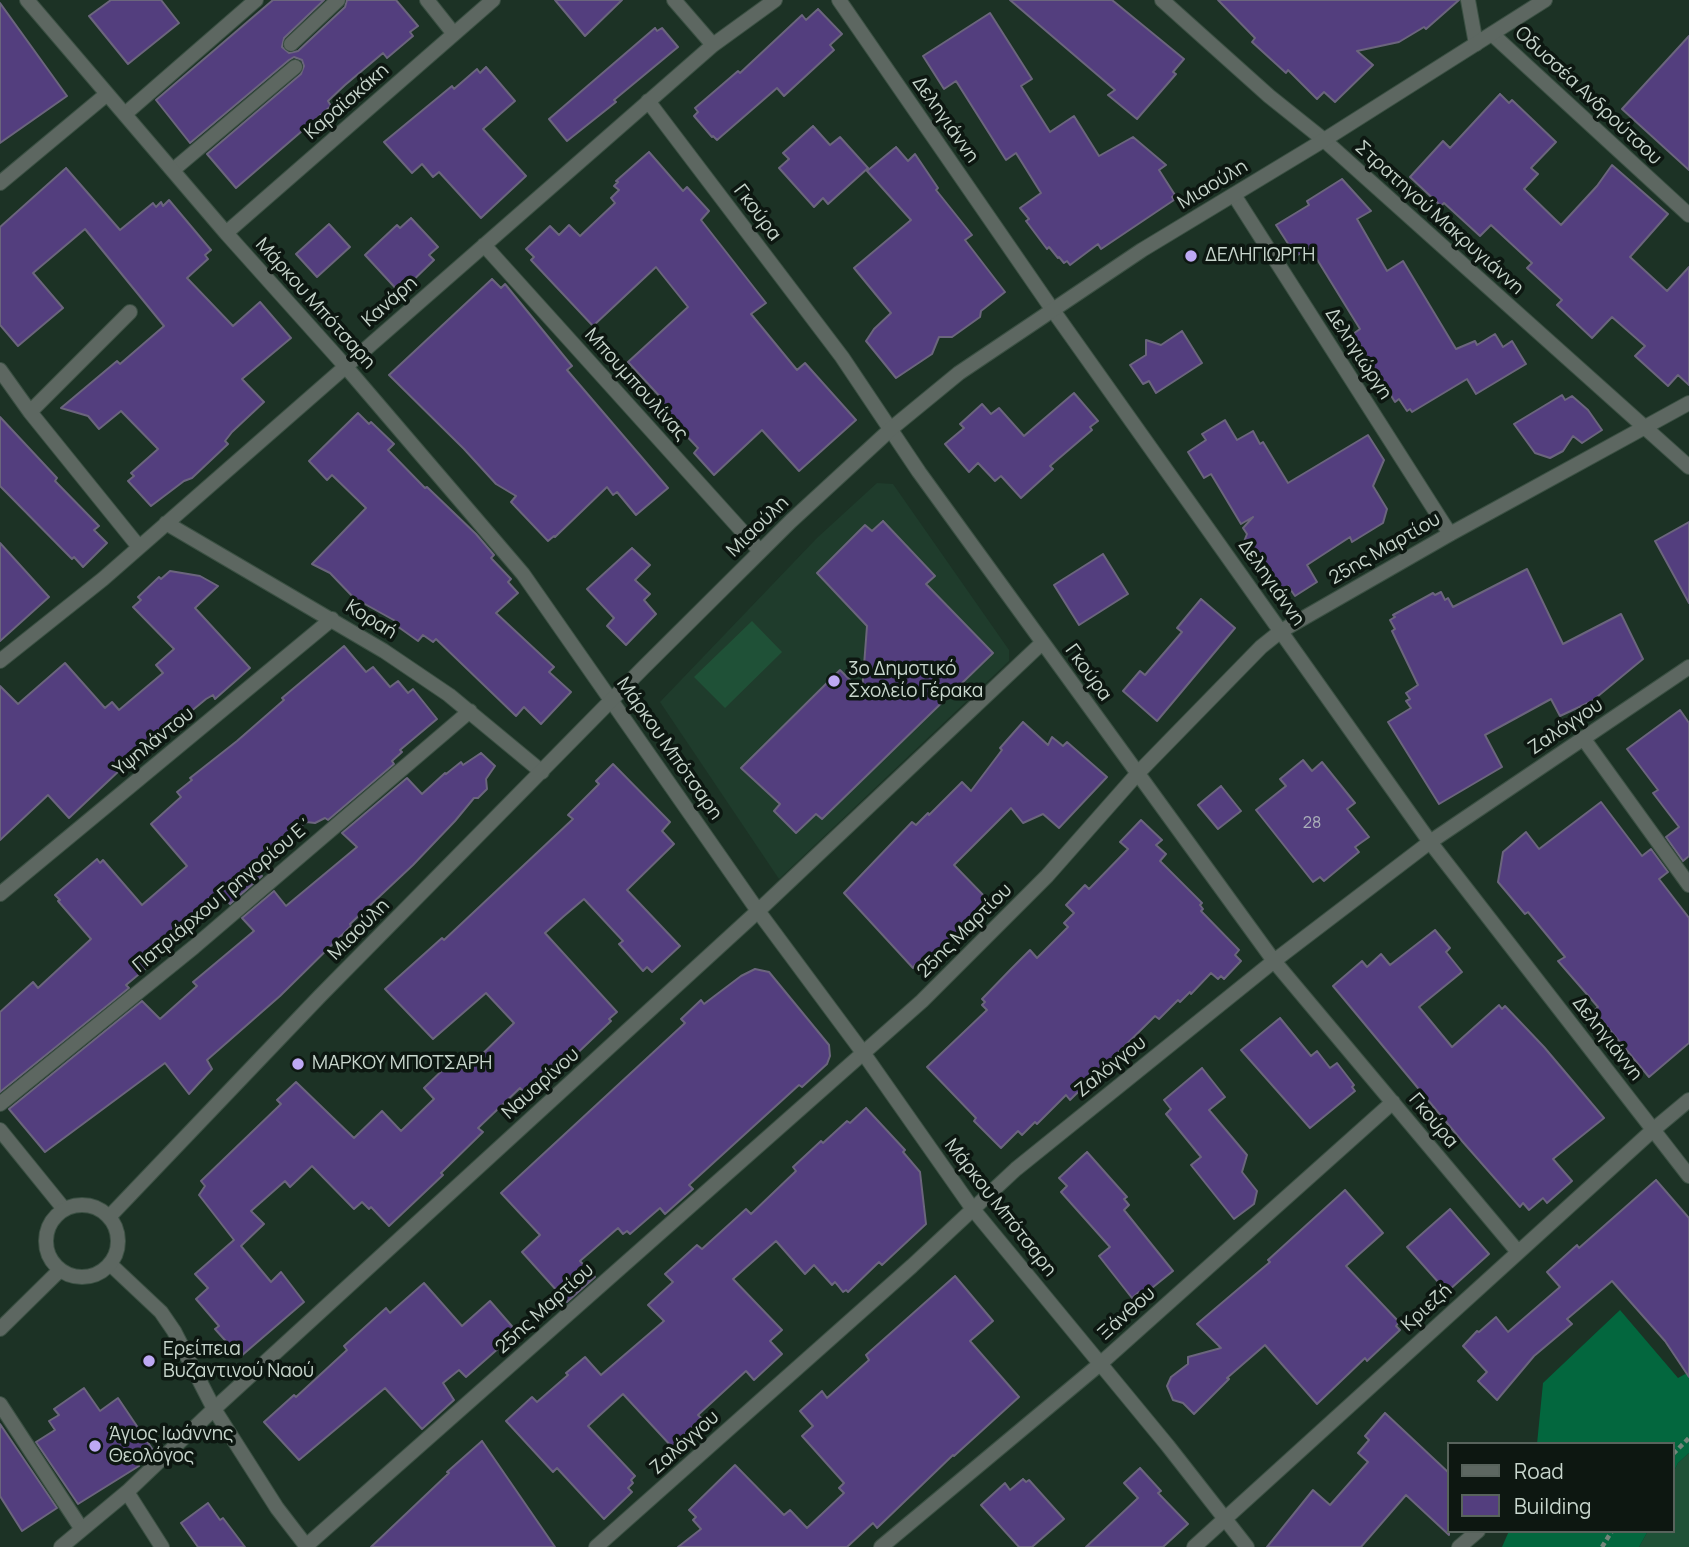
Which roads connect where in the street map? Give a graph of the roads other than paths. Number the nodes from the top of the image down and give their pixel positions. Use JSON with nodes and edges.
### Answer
{"nodes":[{"id":1,"x":27,"y":0,"type":"edge"},
{"id":2,"x":256,"y":0,"type":"edge"},
{"id":3,"x":338,"y":0,"type":"edge"},
{"id":4,"x":427,"y":0,"type":"edge"},
{"id":5,"x":493,"y":0,"type":"edge"},
{"id":6,"x":674,"y":0,"type":"edge"},
{"id":7,"x":775,"y":0,"type":"edge"},
{"id":8,"x":839,"y":0,"type":"edge"},
{"id":9,"x":1162,"y":0,"type":"edge"},
{"id":10,"x":1468,"y":0,"type":"edge"},
{"id":11,"x":1545,"y":0,"type":"edge"},
{"id":12,"x":454,"y":34,"type":"junction"},
{"id":13,"x":1492,"y":34,"type":"junction"},
{"id":14,"x":291,"y":44,"type":"dead end"},
{"id":15,"x":1476,"y":44,"type":"junction"},
{"id":16,"x":713,"y":45,"type":"junction"},
{"id":17,"x":295,"y":67,"type":"dead end"},
{"id":18,"x":107,"y":94,"type":"junction"},
{"id":19,"x":648,"y":101,"type":"junction"},
{"id":20,"x":125,"y":114,"type":"junction"},
{"id":21,"x":1324,"y":140,"type":"junction"},
{"id":22,"x":173,"y":170,"type":"junction"},
{"id":23,"x":0,"y":183,"type":"edge"},
{"id":24,"x":1234,"y":195,"type":"junction"},
{"id":25,"x":1689,"y":215,"type":"edge"},
{"id":26,"x":226,"y":233,"type":"junction"},
{"id":27,"x":484,"y":245,"type":"junction"},
{"id":28,"x":1052,"y":309,"type":"junction"},
{"id":29,"x":130,"y":312,"type":"dead end"},
{"id":30,"x":346,"y":367,"type":"junction"},
{"id":31,"x":0,"y":370,"type":"edge"},
{"id":32,"x":1689,"y":403,"type":"edge"},
{"id":33,"x":30,"y":412,"type":"junction"},
{"id":34,"x":892,"y":428,"type":"junction"},
{"id":35,"x":1644,"y":429,"type":"junction"},
{"id":36,"x":1689,"y":467,"type":"edge"},
{"id":37,"x":166,"y":523,"type":"junction"},
{"id":38,"x":1450,"y":534,"type":"junction"},
{"id":39,"x":139,"y":547,"type":"junction"},
{"id":40,"x":760,"y":551,"type":"junction"},
{"id":41,"x":332,"y":619,"type":"junction"},
{"id":42,"x":1281,"y":631,"type":"junction"},
{"id":43,"x":1042,"y":643,"type":"junction"},
{"id":44,"x":0,"y":661,"type":"edge"},
{"id":45,"x":1689,"y":667,"type":"edge"},
{"id":46,"x":611,"y":701,"type":"junction"},
{"id":47,"x":470,"y":711,"type":"junction"},
{"id":48,"x":1583,"y":738,"type":"junction"},
{"id":49,"x":542,"y":772,"type":"junction"},
{"id":50,"x":1138,"y":773,"type":"junction"},
{"id":51,"x":1430,"y":842,"type":"junction"},
{"id":52,"x":1689,"y":885,"type":"edge"},
{"id":53,"x":0,"y":894,"type":"edge"},
{"id":54,"x":758,"y":911,"type":"junction"},
{"id":55,"x":1274,"y":961,"type":"junction"},
{"id":56,"x":864,"y":1054,"type":"junction"},
{"id":57,"x":1689,"y":1100,"type":"edge"},
{"id":58,"x":1392,"y":1102,"type":"junction"},
{"id":59,"x":0,"y":1104,"type":"edge"},
{"id":60,"x":0,"y":1130,"type":"edge"},
{"id":61,"x":1653,"y":1130,"type":"junction"},
{"id":62,"x":1689,"y":1176,"type":"edge"},
{"id":63,"x":972,"y":1208,"type":"junction"},
{"id":64,"x":64,"y":1209,"type":"junction"},
{"id":65,"x":109,"y":1217,"type":"junction"},
{"id":66,"x":1518,"y":1251,"type":"junction"},
{"id":67,"x":110,"y":1264,"type":"junction"},
{"id":68,"x":60,"y":1270,"type":"junction"},
{"id":69,"x":0,"y":1329,"type":"edge"},
{"id":70,"x":1100,"y":1364,"type":"junction"},
{"id":71,"x":0,"y":1404,"type":"edge"},
{"id":72,"x":214,"y":1409,"type":"junction"},
{"id":73,"x":127,"y":1492,"type":"junction"},
{"id":74,"x":1225,"y":1519,"type":"junction"},
{"id":75,"x":81,"y":1528,"type":"junction"},
{"id":76,"x":1476,"y":1533,"type":"edge"},
{"id":77,"x":61,"y":1547,"type":"edge"},
{"id":78,"x":162,"y":1547,"type":"edge"},
{"id":79,"x":307,"y":1547,"type":"edge"},
{"id":80,"x":596,"y":1547,"type":"edge"},
{"id":81,"x":881,"y":1547,"type":"edge"},
{"id":82,"x":1194,"y":1547,"type":"edge"},
{"id":83,"x":1247,"y":1547,"type":"edge"},
{"id":84,"x":1459,"y":1547,"type":"edge"}],
"edges":[{"from":1,"to":18,"type":"street","name":"Μάρκου Μπότσαρη"},
{"from":2,"to":20,"type":"street"},
{"from":3,"to":14,"type":"street"},
{"from":4,"to":12,"type":"street"},
{"from":5,"to":12,"type":"street","name":"Καραϊσκάκη"},
{"from":6,"to":16,"type":"street"},
{"from":7,"to":16,"type":"street","name":"Κανάρη"},
{"from":8,"to":28,"type":"street","name":"Δεληγιάννη"},
{"from":9,"to":21,"type":"street","name":"Στρατηγού Μακρυγιάννη"},
{"from":10,"to":15,"type":"street"},
{"from":11,"to":13,"type":"street","name":"Μιαούλη"},
{"from":12,"to":26,"type":"street","name":"Καραϊσκάκη"},
{"from":13,"to":15,"type":"street","name":"Μιαούλη"},
{"from":13,"to":25,"type":"street","name":"Οδυσσέα Ανδρούτσου"},
{"from":15,"to":21,"type":"street","name":"Μιαούλη"},
{"from":16,"to":19,"type":"street","name":"Κανάρη"},
{"from":17,"to":22,"type":"street"},
{"from":18,"to":20,"type":"street","name":"Μάρκου Μπότσαρη"},
{"from":18,"to":23,"type":"street"},
{"from":19,"to":27,"type":"street","name":"Κανάρη"},
{"from":19,"to":34,"type":"street","name":"Γκούρα"},
{"from":20,"to":22,"type":"street","name":"Μάρκου Μπότσαρη"},
{"from":21,"to":24,"type":"street","name":"Μιαούλη"},
{"from":21,"to":35,"type":"street","name":"Στρατηγού Μακρυγιάννη"},
{"from":22,"to":26,"type":"street","name":"Μάρκου Μπότσαρη"},
{"from":24,"to":28,"type":"street","name":"Μιαούλη"},
{"from":24,"to":38,"type":"street","name":"Δεληγιώργη"},
{"from":26,"to":30,"type":"street","name":"Μάρκου Μπότσαρη"},
{"from":27,"to":30,"type":"street","name":"Κανάρη"},
{"from":27,"to":40,"type":"street","name":"Μπουμπουλίνας"},
{"from":28,"to":34,"type":"street","name":"Μιαούλη"},
{"from":28,"to":42,"type":"street","name":"Δεληγιάννη"},
{"from":29,"to":33,"type":"street"},
{"from":30,"to":37,"type":"street","name":"Κανάρη"},
{"from":30,"to":46,"type":"street","name":"Μάρκου Μπότσαρη"},
{"from":31,"to":33,"type":"street"},
{"from":32,"to":35,"type":"street","name":"25ης Μαρτίου"},
{"from":33,"to":39,"type":"street"},
{"from":34,"to":40,"type":"street","name":"Μιαούλη"},
{"from":34,"to":43,"type":"street","name":"Γκούρα"},
{"from":35,"to":36,"type":"street","name":"Στρατηγού Μακρυγιάννη"},
{"from":35,"to":38,"type":"street","name":"25ης Μαρτίου"},
{"from":37,"to":39,"type":"street","name":"Κανάρη"},
{"from":37,"to":41,"type":"street","name":"Κοραή"},
{"from":38,"to":42,"type":"street","name":"25ης Μαρτίου"},
{"from":39,"to":44,"type":"street","name":"Κανάρη"},
{"from":40,"to":46,"type":"street","name":"Μιαούλη"},
{"from":41,"to":47,"type":"street","name":"Κοραή"},
{"from":41,"to":53,"type":"street","name":"Υψηλάντου"},
{"from":42,"to":50,"type":"street","name":"25ης Μαρτίου"},
{"from":42,"to":51,"type":"street","name":"Δεληγιάννη"},
{"from":43,"to":50,"type":"street","name":"Γκούρα"},
{"from":43,"to":54,"type":"street","name":"Ναυαρίνου"},
{"from":45,"to":48,"type":"street","name":"Ζαλόγγου"},
{"from":46,"to":49,"type":"street","name":"Μιαούλη"},
{"from":46,"to":54,"type":"street","name":"Μάρκου Μπότσαρη"},
{"from":47,"to":49,"type":"street","name":"Κοραή"},
{"from":47,"to":59,"type":"street","name":"Πατριάρχου Γρηγορίου Ε΄"},
{"from":48,"to":51,"type":"street","name":"Ζαλόγγου"},
{"from":48,"to":52,"type":"street"},
{"from":49,"to":65,"type":"street","name":"Μιαούλη"},
{"from":50,"to":55,"type":"street","name":"Γκούρα"},
{"from":50,"to":56,"type":"street","name":"25ης Μαρτίου"},
{"from":51,"to":55,"type":"street","name":"Ζαλόγγου"},
{"from":51,"to":61,"type":"street","name":"Δεληγιάννη"},
{"from":54,"to":56,"type":"street","name":"Μάρκου Μπότσαρη"},
{"from":54,"to":72,"type":"street","name":"Ναυαρίνου"},
{"from":55,"to":58,"type":"street","name":"Γκούρα"},
{"from":55,"to":63,"type":"street","name":"Ζαλόγγου"},
{"from":56,"to":63,"type":"street","name":"Μάρκου Μπότσαρη"},
{"from":56,"to":79,"type":"street","name":"25ης Μαρτίου"},
{"from":57,"to":61,"type":"street","name":"Κριεζή"},
{"from":58,"to":66,"type":"street","name":"Γκούρα"},
{"from":58,"to":70,"type":"street","name":"Ξάνθου"},
{"from":60,"to":64,"type":"street"},
{"from":61,"to":62,"type":"street","name":"Δεληγιάννη"},
{"from":61,"to":66,"type":"street","name":"Κριεζή"},
{"from":63,"to":70,"type":"street","name":"Μάρκου Μπότσαρη"},
{"from":63,"to":80,"type":"street","name":"Ζαλόγγου"},
{"from":64,"to":65,"type":"street"},
{"from":64,"to":68,"type":"street"},
{"from":65,"to":67,"type":"street"},
{"from":66,"to":74,"type":"street","name":"Κριεζή"},
{"from":67,"to":68,"type":"street"},
{"from":67,"to":72,"type":"street"},
{"from":68,"to":69,"type":"street"},
{"from":70,"to":74,"type":"street","name":"Μάρκου Μπότσαρη"},
{"from":70,"to":81,"type":"street","name":"Ξάνθου"},
{"from":71,"to":75,"type":"street"},
{"from":72,"to":73,"type":"street","name":"Ναυαρίνου"},
{"from":72,"to":79,"type":"street"},
{"from":73,"to":75,"type":"street","name":"Ναυαρίνου"},
{"from":73,"to":78,"type":"street"},
{"from":74,"to":82,"type":"street","name":"Κριεζή"},
{"from":74,"to":83,"type":"street","name":"Μάρκου Μπότσαρη"},
{"from":75,"to":77,"type":"street","name":"Ναυαρίνου"},
{"from":76,"to":84,"type":"street"}]}
